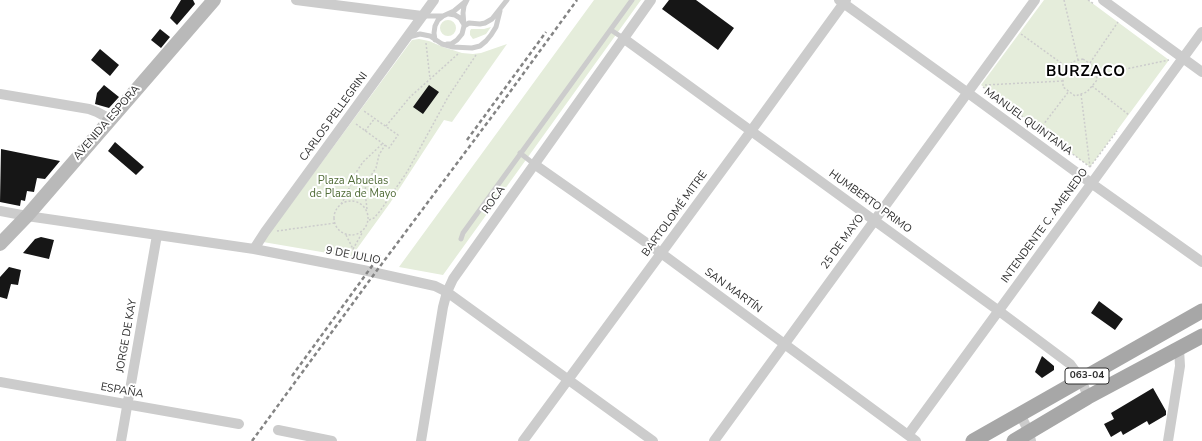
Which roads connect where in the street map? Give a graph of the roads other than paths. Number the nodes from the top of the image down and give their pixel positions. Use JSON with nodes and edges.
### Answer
{"nodes":[{"id":1,"x":214,"y":0,"type":"edge"},
{"id":2,"x":296,"y":0,"type":"edge"},
{"id":3,"x":434,"y":0,"type":"edge"},
{"id":4,"x":467,"y":0,"type":"edge"},
{"id":5,"x":507,"y":0,"type":"edge"},
{"id":6,"x":632,"y":0,"type":"edge"},
{"id":7,"x":651,"y":0,"type":"edge"},
{"id":8,"x":1035,"y":0,"type":"edge"},
{"id":9,"x":843,"y":1,"type":"edge"},
{"id":10,"x":1099,"y":2,"type":"edge"},
{"id":11,"x":463,"y":10,"type":"junction"},
{"id":12,"x":500,"y":10,"type":"junction"},
{"id":13,"x":448,"y":13,"type":"junction"},
{"id":14,"x":422,"y":16,"type":"junction"},
{"id":15,"x":442,"y":16,"type":"junction"},
{"id":16,"x":474,"y":22,"type":"junction"},
{"id":17,"x":464,"y":26,"type":"junction"},
{"id":18,"x":611,"y":30,"type":"junction"},
{"id":19,"x":1202,"y":32,"type":"edge"},
{"id":20,"x":624,"y":38,"type":"junction"},
{"id":21,"x":406,"y":39,"type":"junction"},
{"id":22,"x":435,"y":40,"type":"junction"},
{"id":23,"x":442,"y":44,"type":"junction"},
{"id":24,"x":1183,"y":58,"type":"junction"},
{"id":25,"x":1202,"y":72,"type":"edge"},
{"id":26,"x":968,"y":93,"type":"junction"},
{"id":27,"x":0,"y":94,"type":"edge"},
{"id":28,"x":110,"y":119,"type":"junction"},
{"id":29,"x":751,"y":131,"type":"junction"},
{"id":30,"x":520,"y":153,"type":"junction"},
{"id":31,"x":534,"y":164,"type":"junction"},
{"id":32,"x":1091,"y":183,"type":"junction"},
{"id":33,"x":0,"y":211,"type":"edge"},
{"id":34,"x":27,"y":216,"type":"junction"},
{"id":35,"x":874,"y":220,"type":"junction"},
{"id":36,"x":157,"y":235,"type":"junction"},
{"id":37,"x":461,"y":239,"type":"dead end"},
{"id":38,"x":0,"y":244,"type":"edge"},
{"id":39,"x":254,"y":249,"type":"junction"},
{"id":40,"x":661,"y":253,"type":"junction"},
{"id":41,"x":1202,"y":262,"type":"edge"},
{"id":42,"x":447,"y":292,"type":"junction"},
{"id":43,"x":999,"y":311,"type":"junction"},
{"id":44,"x":1202,"y":311,"type":"edge"},
{"id":45,"x":1202,"y":336,"type":"edge"},
{"id":46,"x":784,"y":344,"type":"junction"},
{"id":47,"x":1179,"y":349,"type":"junction"},
{"id":48,"x":1081,"y":379,"type":"junction"},
{"id":49,"x":568,"y":380,"type":"junction"},
{"id":50,"x":0,"y":382,"type":"edge"},
{"id":51,"x":1088,"y":397,"type":"junction"},
{"id":52,"x":128,"y":404,"type":"junction"},
{"id":53,"x":1020,"y":414,"type":"junction"},
{"id":54,"x":240,"y":424,"type":"dead end"},
{"id":55,"x":278,"y":430,"type":"dead end"},
{"id":56,"x":1030,"y":437,"type":"edge"},
{"id":57,"x":912,"y":438,"type":"edge"},
{"id":58,"x":121,"y":441,"type":"edge"},
{"id":59,"x":332,"y":441,"type":"edge"},
{"id":60,"x":421,"y":441,"type":"edge"},
{"id":61,"x":523,"y":441,"type":"edge"},
{"id":62,"x":653,"y":441,"type":"edge"},
{"id":63,"x":714,"y":441,"type":"edge"},
{"id":64,"x":973,"y":441,"type":"edge"},
{"id":65,"x":1014,"y":441,"type":"edge"},
{"id":66,"x":1168,"y":441,"type":"edge"}],
"edges":[{"from":1,"to":28,"type":"main road","name":"AVENIDA ESPORA"},
{"from":2,"to":14,"type":"street"},
{"from":3,"to":14,"type":"street","name":"CARLOS PELLEGRINI"},
{"from":4,"to":11,"type":"lane"},
{"from":4,"to":13,"type":"lane"},
{"from":5,"to":12,"type":"lane"},
{"from":6,"to":18,"type":"lane"},
{"from":7,"to":20,"type":"street","name":"ROCA"},
{"from":8,"to":26,"type":"street","name":"25 DE MAYO"},
{"from":9,"to":26,"type":"street","name":"MANUEL QUINTANA"},
{"from":9,"to":29,"type":"street","name":"BARTOLOMÉ MITRE"},
{"from":10,"to":24,"type":"street"},
{"from":11,"to":16,"type":"lane"},
{"from":11,"to":17,"type":"lane"},
{"from":12,"to":16,"type":"lane"},
{"from":12,"to":23,"type":"lane"},
{"from":13,"to":15,"type":"lane"},
{"from":13,"to":17,"type":"lane"},
{"from":14,"to":15,"type":"lane"},
{"from":14,"to":21,"type":"street","name":"CARLOS PELLEGRINI"},
{"from":15,"to":22,"type":"lane"},
{"from":16,"to":17,"type":"lane"},
{"from":17,"to":23,"type":"lane"},
{"from":18,"to":20,"type":"lane"},
{"from":18,"to":30,"type":"lane"},
{"from":19,"to":24,"type":"street","name":"INTENDENTE C. AMENEDO"},
{"from":20,"to":29,"type":"street","name":"HUMBERTO PRIMO"},
{"from":20,"to":31,"type":"street","name":"ROCA"},
{"from":21,"to":22,"type":"lane"},
{"from":21,"to":39,"type":"street","name":"CARLOS PELLEGRINI"},
{"from":22,"to":23,"type":"lane"},
{"from":24,"to":25,"type":"street"},
{"from":24,"to":32,"type":"street","name":"INTENDENTE C. AMENEDO"},
{"from":26,"to":32,"type":"street","name":"MANUEL QUINTANA"},
{"from":26,"to":35,"type":"street","name":"25 DE MAYO"},
{"from":27,"to":28,"type":"street"},
{"from":28,"to":34,"type":"main road","name":"AVENIDA ESPORA"},
{"from":29,"to":35,"type":"street","name":"HUMBERTO PRIMO"},
{"from":29,"to":40,"type":"street","name":"BARTOLOMÉ MITRE"},
{"from":30,"to":31,"type":"lane"},
{"from":30,"to":37,"type":"lane"},
{"from":31,"to":40,"type":"street","name":"SAN MARTÍN"},
{"from":31,"to":42,"type":"street","name":"ROCA"},
{"from":32,"to":41,"type":"street","name":"MANUEL QUINTANA"},
{"from":32,"to":43,"type":"street","name":"INTENDENTE C. AMENEDO"},
{"from":33,"to":34,"type":"street","name":"9 DE JULIO"},
{"from":34,"to":36,"type":"street","name":"9 DE JULIO"},
{"from":34,"to":38,"type":"main road","name":"AVENIDA ESPORA"},
{"from":35,"to":43,"type":"street","name":"HUMBERTO PRIMO"},
{"from":35,"to":46,"type":"street","name":"25 DE MAYO"},
{"from":36,"to":39,"type":"street","name":"9 DE JULIO"},
{"from":36,"to":52,"type":"street","name":"JORGE DE KAY"},
{"from":39,"to":42,"type":"street","name":"9 DE JULIO"},
{"from":40,"to":46,"type":"street","name":"SAN MARTÍN"},
{"from":40,"to":49,"type":"street","name":"BARTOLOMÉ MITRE"},
{"from":42,"to":49,"type":"street","name":"9 DE JULIO"},
{"from":42,"to":60,"type":"street","name":"ROCA"},
{"from":43,"to":48,"type":"street","name":"HUMBERTO PRIMO"},
{"from":43,"to":57,"type":"street","name":"INTENDENTE C. AMENEDO"},
{"from":44,"to":48,"type":"main road","number":"063-04"},
{"from":45,"to":47,"type":"main road","number":"063-04"},
{"from":46,"to":57,"type":"street","name":"SAN MARTÍN"},
{"from":46,"to":63,"type":"street","name":"25 DE MAYO"},
{"from":47,"to":51,"type":"main road","number":"063-04"},
{"from":47,"to":66,"type":"street"},
{"from":48,"to":51,"type":"street","name":"HUMBERTO PRIMO"},
{"from":48,"to":53,"type":"main road","number":"063-04"},
{"from":49,"to":61,"type":"street","name":"BARTOLOMÉ MITRE"},
{"from":49,"to":62,"type":"street","name":"9 DE JULIO"},
{"from":50,"to":52,"type":"street","name":"ESPAÑA"},
{"from":51,"to":56,"type":"main road","number":"063-04"},
{"from":52,"to":54,"type":"street","name":"ESPAÑA"},
{"from":52,"to":58,"type":"street","name":"JORGE DE KAY"},
{"from":53,"to":56,"type":"street"},
{"from":53,"to":64,"type":"main road","number":"063-04"},
{"from":55,"to":59,"type":"street"},
{"from":56,"to":65,"type":"main road","number":"063-04"}]}
